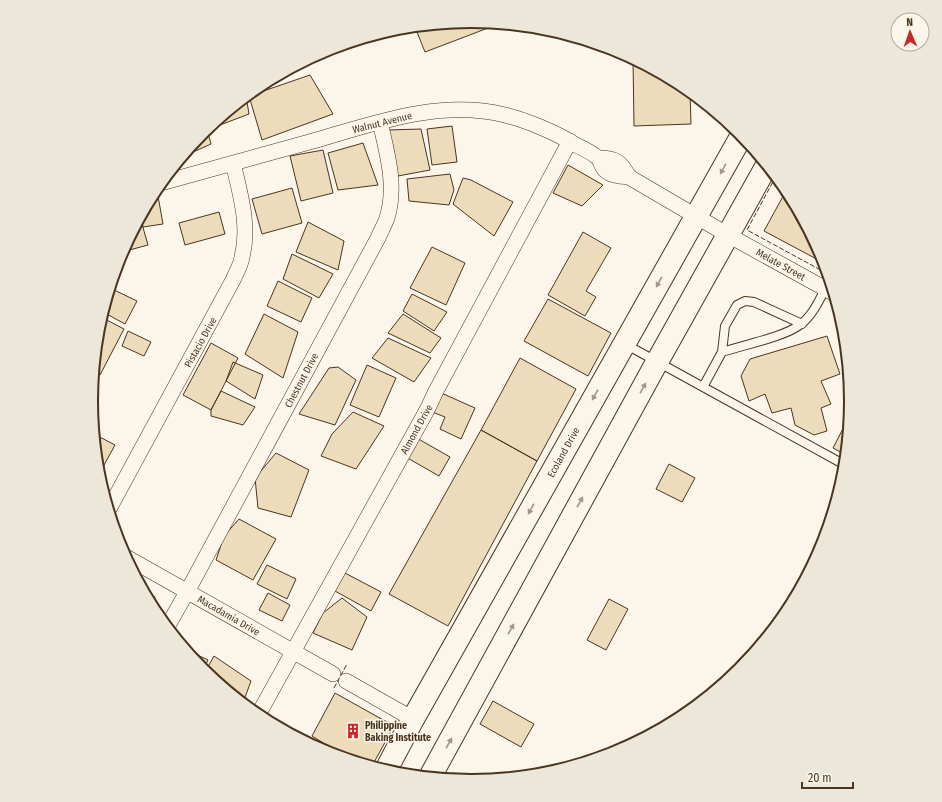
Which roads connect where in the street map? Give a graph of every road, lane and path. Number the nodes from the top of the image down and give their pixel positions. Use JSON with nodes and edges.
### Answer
{"nodes":[{"id":1,"x":380,"y":122,"type":"junction"},
{"id":2,"x":570,"y":141,"type":"junction"},
{"id":3,"x":739,"y":141,"type":"edge"},
{"id":4,"x":233,"y":163,"type":"junction"},
{"id":5,"x":764,"y":170,"type":"edge"},
{"id":6,"x":171,"y":180,"type":"edge"},
{"id":7,"x":696,"y":216,"type":"junction"},
{"id":8,"x":728,"y":235,"type":"junction"},
{"id":9,"x":827,"y":290,"type":"edge"},
{"id":10,"x":828,"y":293,"type":"edge"},
{"id":11,"x":802,"y":324,"type":"junction"},
{"id":12,"x":624,"y":343,"type":"junction"},
{"id":13,"x":722,"y":352,"type":"junction"},
{"id":14,"x":657,"y":362,"type":"junction"},
{"id":15,"x":703,"y":387,"type":"junction"},
{"id":16,"x":839,"y":462,"type":"edge"},
{"id":17,"x":112,"y":503,"type":"edge"},
{"id":18,"x":134,"y":561,"type":"edge"},
{"id":19,"x":188,"y":592,"type":"junction"},
{"id":20,"x":170,"y":621,"type":"edge"},
{"id":21,"x":292,"y":651,"type":"junction"},
{"id":22,"x":332,"y":674,"type":"dead end"},
{"id":23,"x":346,"y":681,"type":"dead end"},
{"id":24,"x":261,"y":709,"type":"edge"},
{"id":25,"x":413,"y":719,"type":"junction"},
{"id":26,"x":389,"y":765,"type":"edge"},
{"id":27,"x":433,"y":772,"type":"edge"}],
"edges":[{"from":1,"to":2,"type":"street","name":"Walnut Avenue"},
{"from":1,"to":4,"type":"street","name":"Walnut Avenue"},
{"from":1,"to":19,"type":"street","name":"Chestnut Drive"},
{"from":2,"to":7,"type":"street","name":"Walnut Avenue"},
{"from":2,"to":21,"type":"street","name":"Almond Drive"},
{"from":3,"to":7,"type":"main road","name":"Ecoland Drive","one_way":true},
{"from":4,"to":6,"type":"street","name":"Walnut Avenue"},
{"from":4,"to":17,"type":"street","name":"Pistacio Drive"},
{"from":5,"to":8,"type":"main road"},
{"from":7,"to":8,"type":"street","name":"Melate Street"},
{"from":7,"to":12,"type":"main road","name":"Ecoland Drive","one_way":true},
{"from":8,"to":9,"type":"street","name":"Melate Street"},
{"from":8,"to":14,"type":"main road"},
{"from":10,"to":11,"type":"lane"},
{"from":11,"to":13,"type":"lane"},
{"from":11,"to":13,"type":"lane"},
{"from":12,"to":14,"type":"lane"},
{"from":12,"to":25,"type":"main road","name":"Ecoland Drive","one_way":true},
{"from":13,"to":15,"type":"lane"},
{"from":14,"to":15,"type":"lane"},
{"from":27,"to":14,"type":"main road","one_way":true},
{"from":15,"to":16,"type":"lane"},
{"from":18,"to":19,"type":"street","name":"Macadamia Drive"},
{"from":19,"to":20,"type":"street","name":"Chestnut Drive"},
{"from":19,"to":21,"type":"street","name":"Macadamia Drive"},
{"from":21,"to":22,"type":"street","name":"Macadamia Drive"},
{"from":21,"to":24,"type":"street","name":"Almond Drive"},
{"from":23,"to":25,"type":"street"},
{"from":25,"to":26,"type":"main road","name":"Ecoland Drive"}]}
